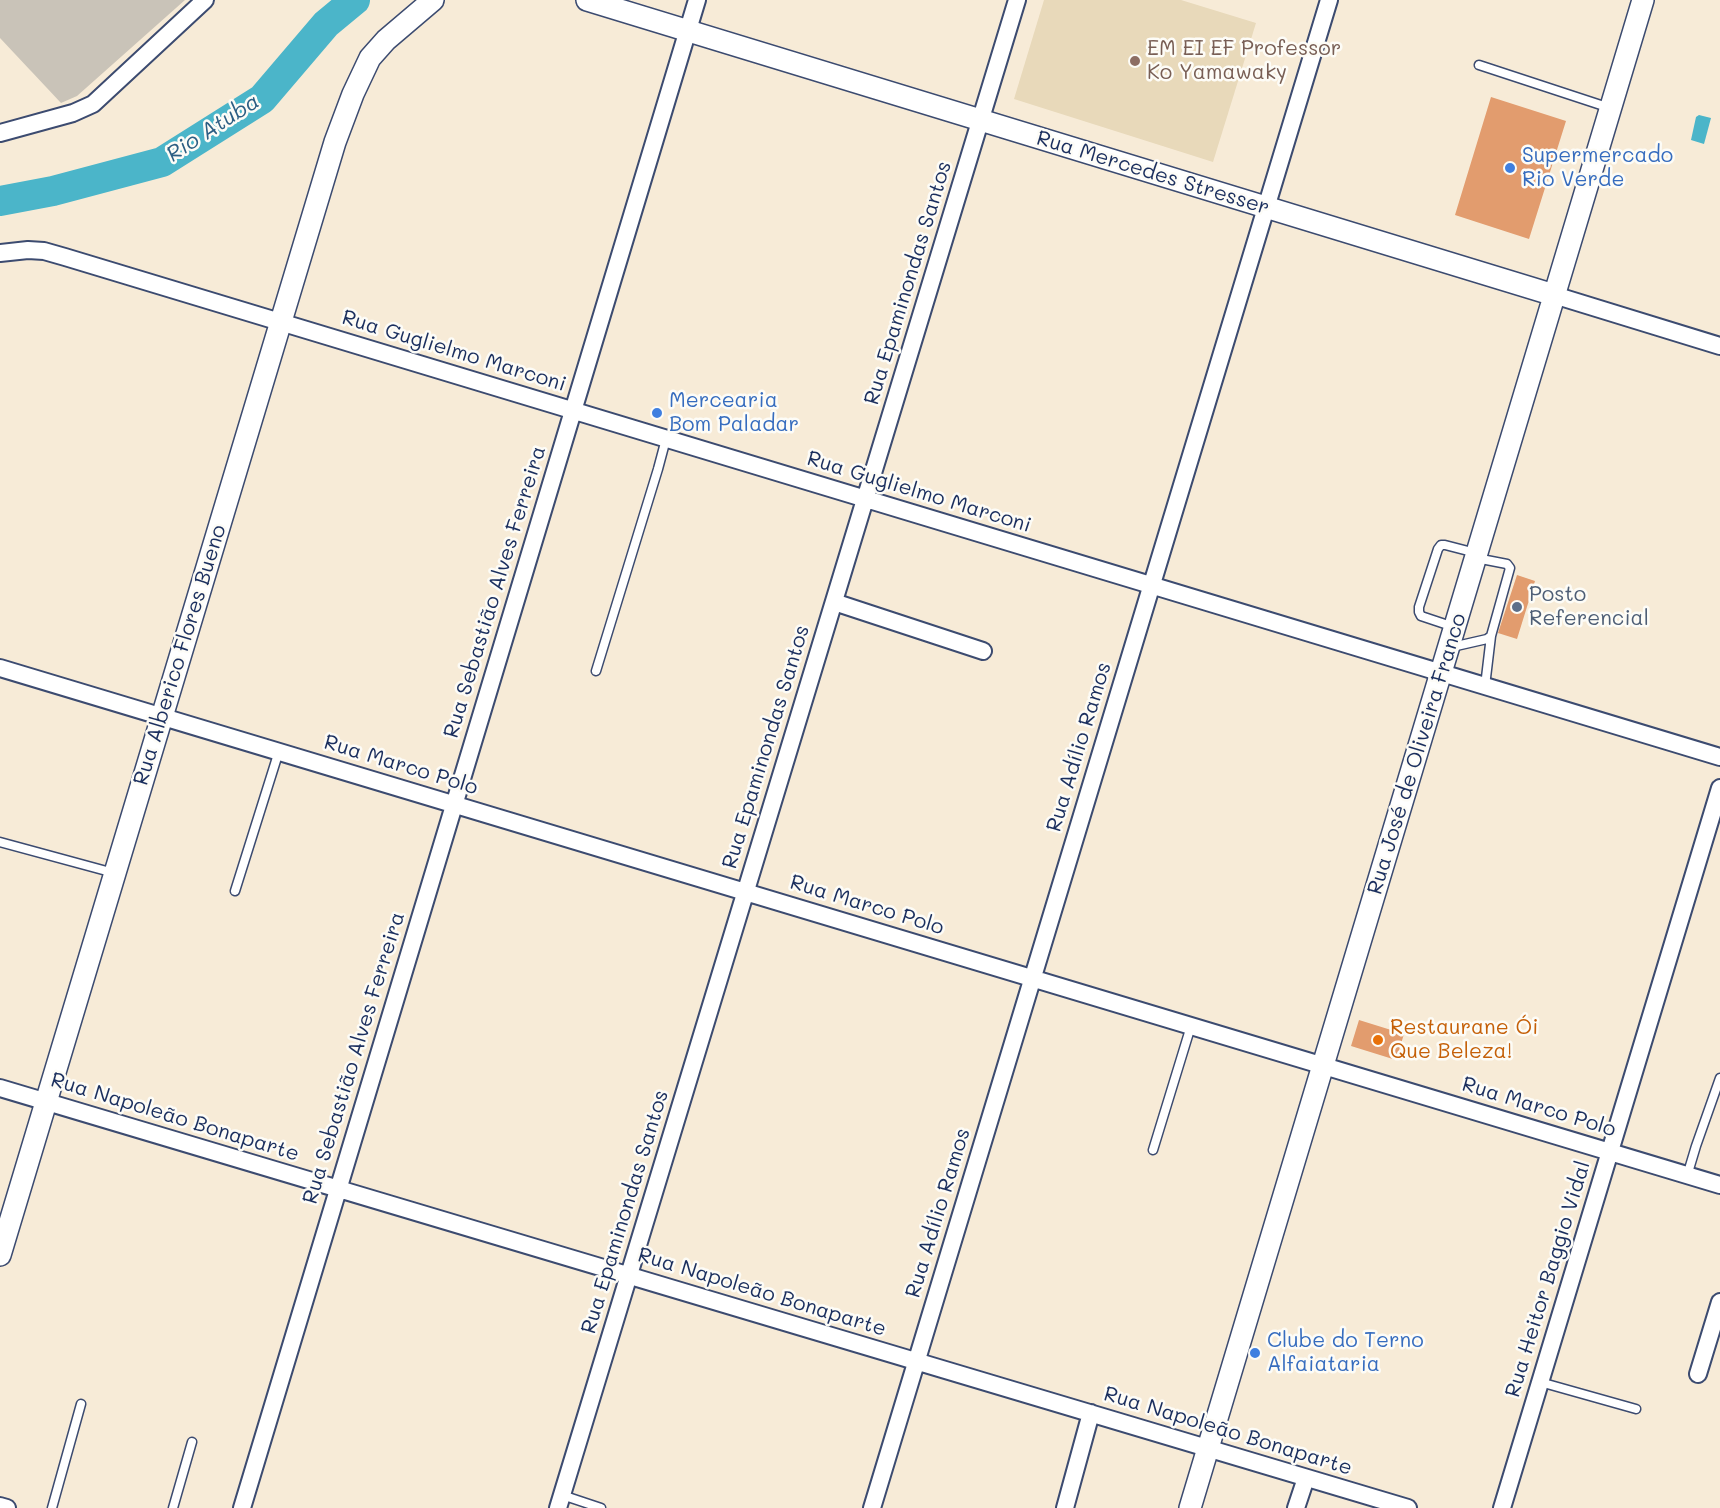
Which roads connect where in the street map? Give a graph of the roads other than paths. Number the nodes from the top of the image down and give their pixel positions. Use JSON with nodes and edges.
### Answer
{"nodes":[{"id":1,"x":205,"y":0,"type":"edge"},
{"id":2,"x":433,"y":0,"type":"edge"},
{"id":3,"x":587,"y":0,"type":"edge"},
{"id":4,"x":697,"y":0,"type":"edge"},
{"id":5,"x":1017,"y":0,"type":"edge"},
{"id":6,"x":1329,"y":0,"type":"edge"},
{"id":7,"x":1643,"y":0,"type":"edge"},
{"id":8,"x":687,"y":31,"type":"junction"},
{"id":9,"x":1479,"y":65,"type":"dead end"},
{"id":10,"x":1610,"y":108,"type":"junction"},
{"id":11,"x":981,"y":120,"type":"junction"},
{"id":12,"x":0,"y":133,"type":"edge"},
{"id":13,"x":1266,"y":207,"type":"junction"},
{"id":14,"x":0,"y":253,"type":"edge"},
{"id":15,"x":1554,"y":295,"type":"junction"},
{"id":16,"x":280,"y":322,"type":"junction"},
{"id":17,"x":1720,"y":346,"type":"edge"},
{"id":18,"x":573,"y":411,"type":"junction"},
{"id":19,"x":666,"y":439,"type":"junction"},
{"id":20,"x":865,"y":499,"type":"junction"},
{"id":21,"x":1476,"y":555,"type":"junction"},
{"id":22,"x":1152,"y":585,"type":"junction"},
{"id":23,"x":834,"y":602,"type":"junction"},
{"id":24,"x":1455,"y":627,"type":"junction"},
{"id":25,"x":1491,"y":636,"type":"junction"},
{"id":26,"x":1448,"y":648,"type":"junction"},
{"id":27,"x":983,"y":651,"type":"dead end"},
{"id":28,"x":0,"y":668,"type":"edge"},
{"id":29,"x":596,"y":670,"type":"dead end"},
{"id":30,"x":1441,"y":673,"type":"junction"},
{"id":31,"x":1485,"y":686,"type":"junction"},
{"id":32,"x":162,"y":717,"type":"junction"},
{"id":33,"x":279,"y":751,"type":"junction"},
{"id":34,"x":1720,"y":757,"type":"edge"},
{"id":35,"x":1720,"y":788,"type":"edge"},
{"id":36,"x":454,"y":804,"type":"junction"},
{"id":37,"x":0,"y":842,"type":"edge"},
{"id":38,"x":115,"y":873,"type":"junction"},
{"id":39,"x":235,"y":891,"type":"dead end"},
{"id":40,"x":746,"y":892,"type":"junction"},
{"id":41,"x":1032,"y":978,"type":"junction"},
{"id":42,"x":1191,"y":1026,"type":"junction"},
{"id":43,"x":1323,"y":1065,"type":"junction"},
{"id":44,"x":1720,"y":1078,"type":"edge"},
{"id":45,"x":0,"y":1088,"type":"edge"},
{"id":46,"x":46,"y":1102,"type":"junction"},
{"id":47,"x":1153,"y":1150,"type":"dead end"},
{"id":48,"x":1610,"y":1152,"type":"junction"},
{"id":49,"x":1687,"y":1176,"type":"junction"},
{"id":50,"x":1720,"y":1185,"type":"edge"},
{"id":51,"x":338,"y":1189,"type":"junction"},
{"id":52,"x":0,"y":1255,"type":"edge"},
{"id":53,"x":629,"y":1276,"type":"junction"},
{"id":54,"x":1720,"y":1302,"type":"edge"},
{"id":55,"x":916,"y":1361,"type":"junction"},
{"id":56,"x":1698,"y":1374,"type":"dead end"},
{"id":57,"x":1540,"y":1382,"type":"junction"},
{"id":58,"x":81,"y":1404,"type":"dead end"},
{"id":59,"x":1636,"y":1408,"type":"dead end"},
{"id":60,"x":1091,"y":1413,"type":"junction"},
{"id":61,"x":192,"y":1442,"type":"dead end"},
{"id":62,"x":1208,"y":1449,"type":"junction"},
{"id":63,"x":1306,"y":1478,"type":"junction"},
{"id":64,"x":560,"y":1502,"type":"edge"},
{"id":65,"x":0,"y":1506,"type":"edge"},
{"id":66,"x":7,"y":1508,"type":"edge"},
{"id":67,"x":52,"y":1508,"type":"edge"},
{"id":68,"x":173,"y":1508,"type":"edge"},
{"id":69,"x":242,"y":1508,"type":"edge"},
{"id":70,"x":601,"y":1508,"type":"edge"},
{"id":71,"x":872,"y":1508,"type":"edge"},
{"id":72,"x":1065,"y":1508,"type":"edge"},
{"id":73,"x":1190,"y":1508,"type":"edge"},
{"id":74,"x":1296,"y":1508,"type":"edge"},
{"id":75,"x":1407,"y":1508,"type":"edge"},
{"id":76,"x":1502,"y":1508,"type":"edge"}],
"edges":[{"from":1,"to":12,"type":"street"},
{"from":2,"to":16,"type":"street","name":"Rua Alberico Flores Bueno"},
{"from":3,"to":8,"type":"street","name":"Rua Mercedes Stresser"},
{"from":4,"to":8,"type":"street","name":"Rua Sebastião Alves Ferreira"},
{"from":5,"to":11,"type":"street","name":"Rua Epaminondas Santos"},
{"from":6,"to":13,"type":"street","name":"Rua Adílio Ramos"},
{"from":7,"to":10,"type":"street","name":"Rua José de Oliveira Franco"},
{"from":8,"to":11,"type":"street","name":"Rua Mercedes Stresser"},
{"from":8,"to":18,"type":"street","name":"Rua Sebastião Alves Ferreira"},
{"from":9,"to":10,"type":"lane"},
{"from":10,"to":15,"type":"street","name":"Rua José de Oliveira Franco"},
{"from":11,"to":13,"type":"street","name":"Rua Mercedes Stresser"},
{"from":11,"to":20,"type":"street","name":"Rua Epaminondas Santos"},
{"from":13,"to":15,"type":"street","name":"Rua Mercedes Stresser"},
{"from":13,"to":22,"type":"street","name":"Rua Adílio Ramos"},
{"from":14,"to":16,"type":"street","name":"Rua Guglielmo Marconi"},
{"from":15,"to":17,"type":"street","name":"Rua Mercedes Stresser"},
{"from":15,"to":21,"type":"street","name":"Rua José de Oliveira Franco"},
{"from":16,"to":18,"type":"street","name":"Rua Guglielmo Marconi"},
{"from":16,"to":32,"type":"street","name":"Rua Alberico Flores Bueno"},
{"from":18,"to":19,"type":"street","name":"Rua Guglielmo Marconi"},
{"from":18,"to":36,"type":"street","name":"Rua Sebastião Alves Ferreira"},
{"from":19,"to":20,"type":"street","name":"Rua Guglielmo Marconi"},
{"from":19,"to":29,"type":"lane"},
{"from":20,"to":22,"type":"street","name":"Rua Guglielmo Marconi"},
{"from":20,"to":23,"type":"street","name":"Rua Epaminondas Santos"},
{"from":21,"to":24,"type":"street","name":"Rua José de Oliveira Franco"},
{"from":21,"to":24,"type":"lane"},
{"from":21,"to":25,"type":"lane"},
{"from":22,"to":30,"type":"street","name":"Rua Guglielmo Marconi"},
{"from":22,"to":41,"type":"street","name":"Rua Adílio Ramos"},
{"from":23,"to":27,"type":"street"},
{"from":23,"to":40,"type":"street","name":"Rua Epaminondas Santos"},
{"from":24,"to":26,"type":"street","name":"Rua José de Oliveira Franco"},
{"from":25,"to":26,"type":"lane"},
{"from":25,"to":31,"type":"lane"},
{"from":26,"to":30,"type":"street","name":"Rua José de Oliveira Franco"},
{"from":28,"to":32,"type":"street","name":"Rua Marco Polo"},
{"from":30,"to":31,"type":"street","name":"Rua Guglielmo Marconi"},
{"from":30,"to":43,"type":"street","name":"Rua José de Oliveira Franco"},
{"from":31,"to":34,"type":"street","name":"Rua Guglielmo Marconi"},
{"from":32,"to":33,"type":"street","name":"Rua Marco Polo"},
{"from":32,"to":38,"type":"street","name":"Rua Alberico Flores Bueno"},
{"from":33,"to":36,"type":"street","name":"Rua Marco Polo"},
{"from":33,"to":39,"type":"lane"},
{"from":35,"to":48,"type":"street","name":"Rua Heitor Baggio Vidal"},
{"from":36,"to":40,"type":"street","name":"Rua Marco Polo"},
{"from":36,"to":51,"type":"street","name":"Rua Sebastião Alves Ferreira"},
{"from":37,"to":38,"type":"lane"},
{"from":38,"to":46,"type":"street","name":"Rua Alberico Flores Bueno"},
{"from":40,"to":41,"type":"street","name":"Rua Marco Polo"},
{"from":40,"to":53,"type":"street","name":"Rua Epaminondas Santos"},
{"from":41,"to":42,"type":"street","name":"Rua Marco Polo"},
{"from":41,"to":55,"type":"street","name":"Rua Adílio Ramos"},
{"from":42,"to":43,"type":"street","name":"Rua Marco Polo"},
{"from":42,"to":47,"type":"lane"},
{"from":43,"to":48,"type":"street","name":"Rua Marco Polo"},
{"from":43,"to":62,"type":"street","name":"Rua José de Oliveira Franco"},
{"from":44,"to":49,"type":"lane"},
{"from":45,"to":46,"type":"street","name":"Rua Napoleão Bonaparte"},
{"from":46,"to":51,"type":"street","name":"Rua Napoleão Bonaparte"},
{"from":46,"to":52,"type":"street","name":"Rua Alberico Flores Bueno"},
{"from":48,"to":49,"type":"street","name":"Rua Marco Polo"},
{"from":48,"to":57,"type":"street","name":"Rua Heitor Baggio Vidal"},
{"from":49,"to":50,"type":"street","name":"Rua Marco Polo"},
{"from":51,"to":53,"type":"street","name":"Rua Napoleão Bonaparte"},
{"from":51,"to":69,"type":"street","name":"Rua Sebastião Alves Ferreira"},
{"from":53,"to":55,"type":"street","name":"Rua Napoleão Bonaparte"},
{"from":53,"to":64,"type":"street","name":"Rua Epaminondas Santos"},
{"from":54,"to":56,"type":"street"},
{"from":55,"to":60,"type":"street","name":"Rua Napoleão Bonaparte"},
{"from":55,"to":71,"type":"street","name":"Rua Adílio Ramos"},
{"from":57,"to":59,"type":"lane"},
{"from":57,"to":76,"type":"street","name":"Rua Heitor Baggio Vidal"},
{"from":58,"to":67,"type":"lane"},
{"from":60,"to":62,"type":"street","name":"Rua Napoleão Bonaparte"},
{"from":60,"to":72,"type":"street"},
{"from":61,"to":68,"type":"lane"},
{"from":62,"to":63,"type":"street","name":"Rua Napoleão Bonaparte"},
{"from":62,"to":73,"type":"street","name":"Rua José de Oliveira Franco"},
{"from":63,"to":74,"type":"street"},
{"from":63,"to":75,"type":"street","name":"Rua Napoleão Bonaparte"},
{"from":64,"to":70,"type":"lane"},
{"from":65,"to":66,"type":"street"}]}
